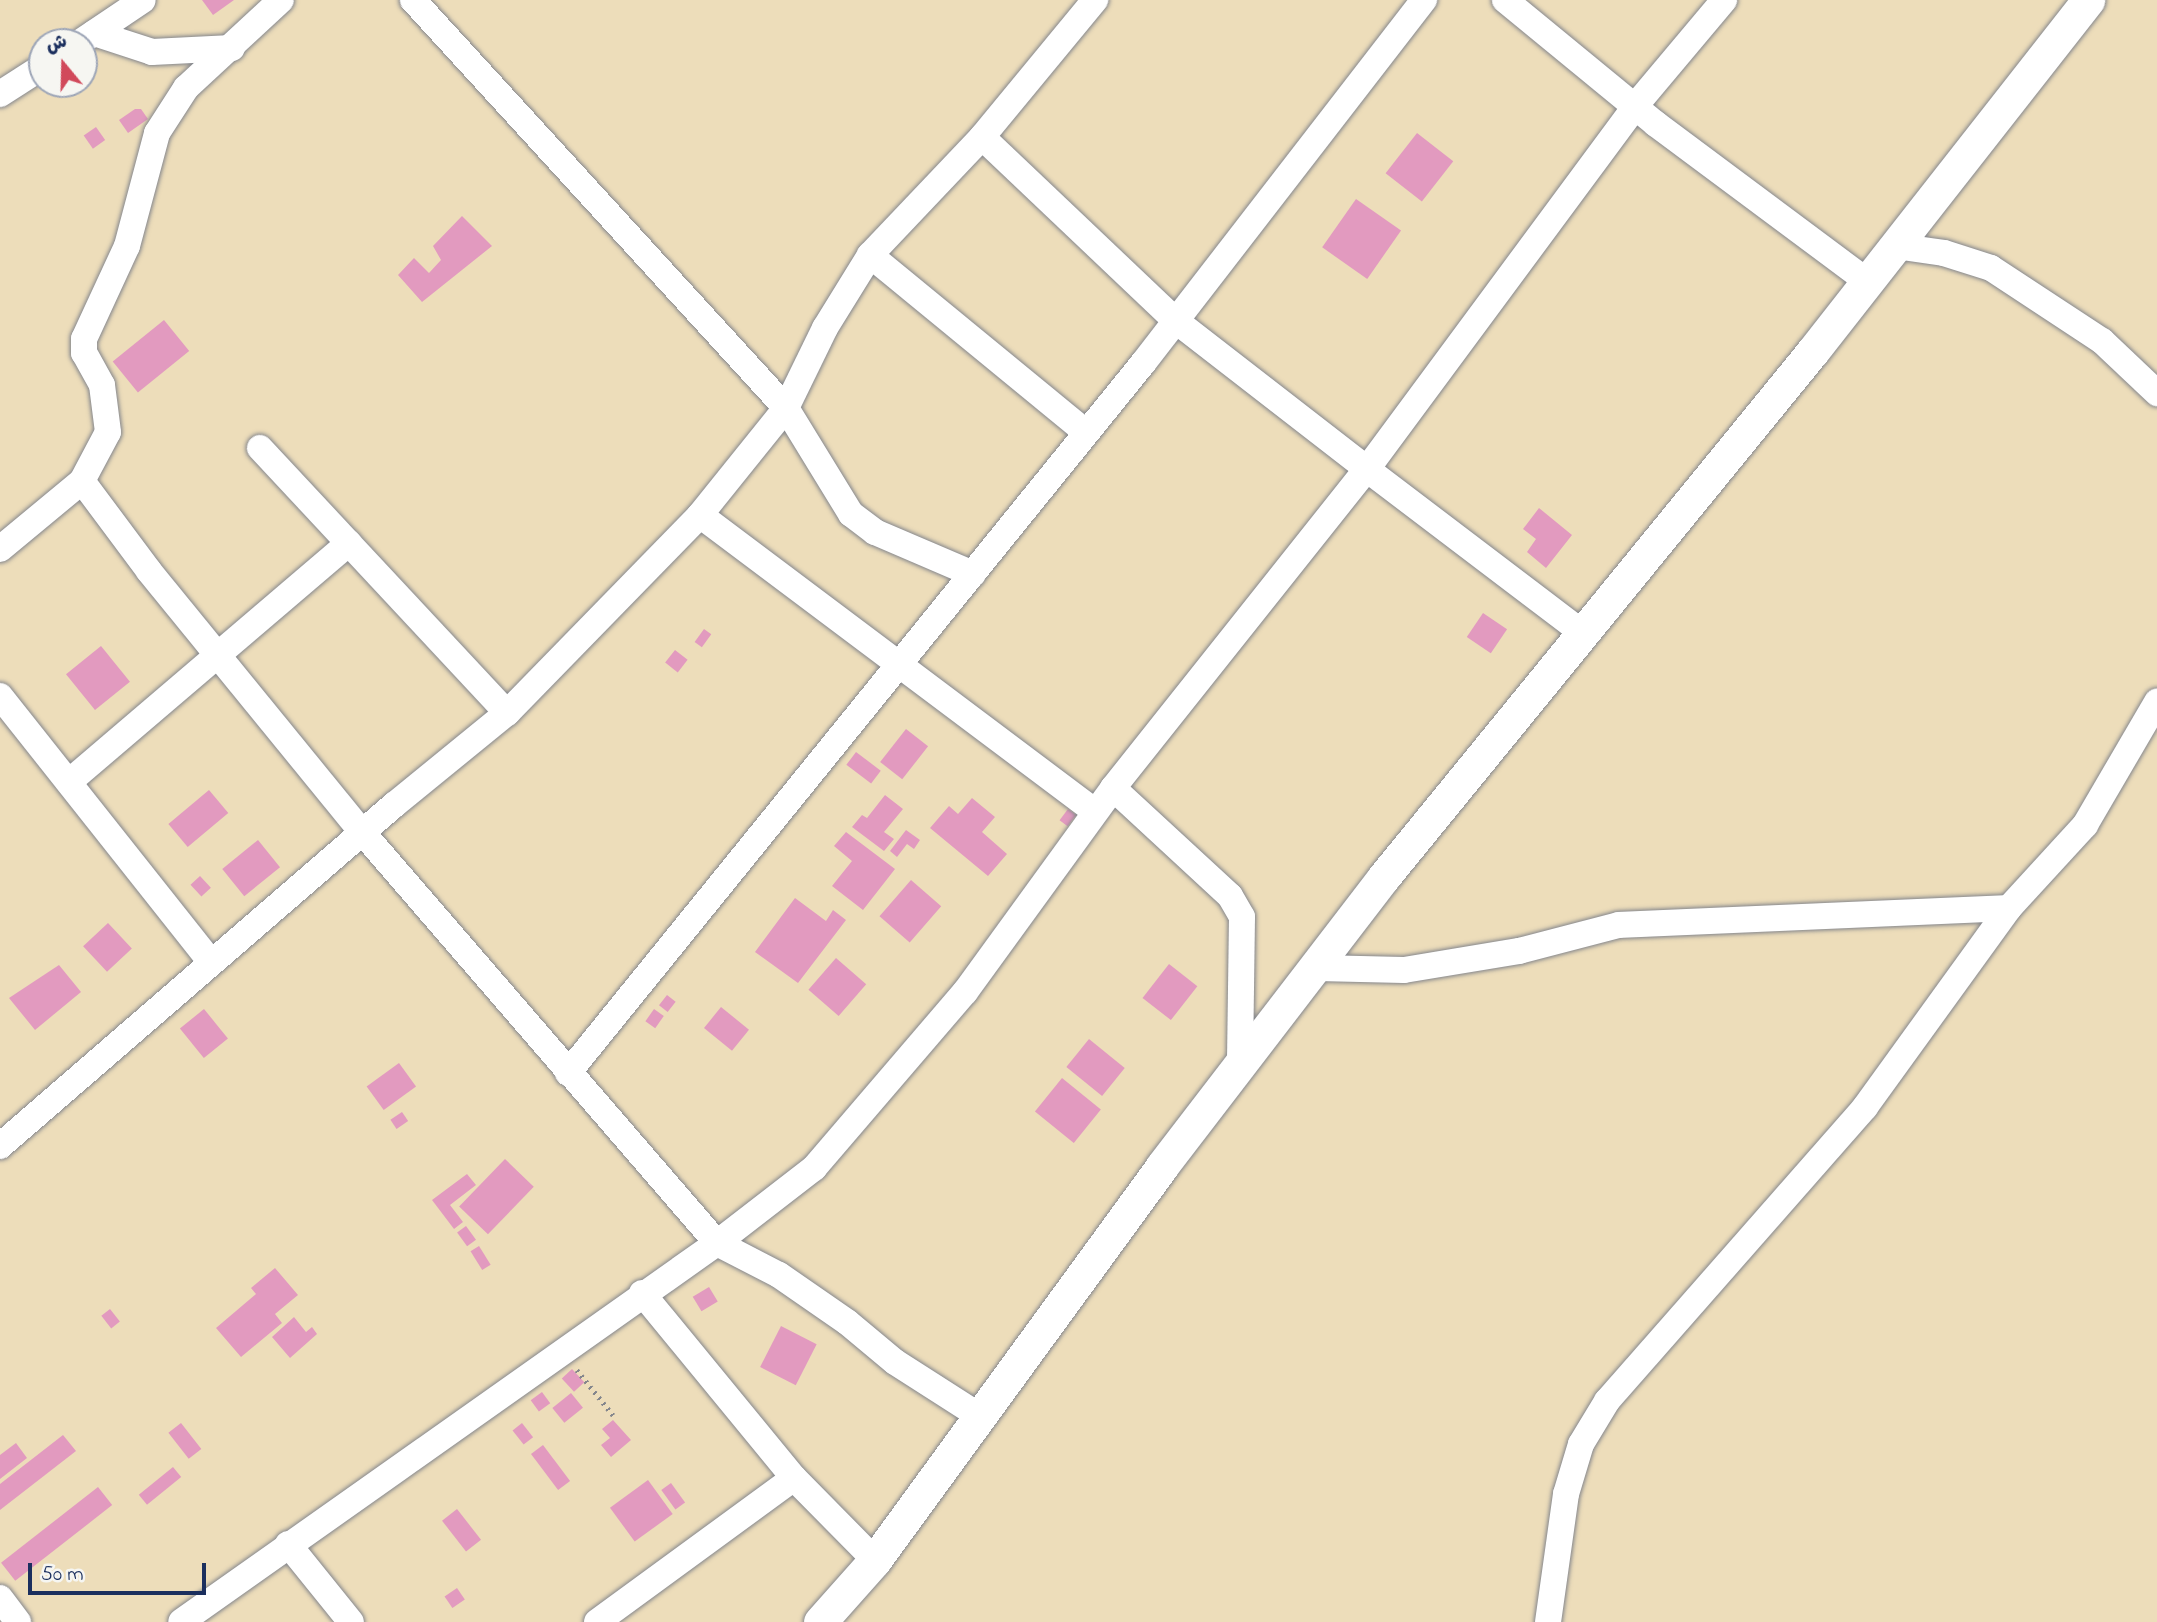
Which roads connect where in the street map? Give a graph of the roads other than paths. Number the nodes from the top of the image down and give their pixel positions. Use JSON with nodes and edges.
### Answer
{"nodes":[{"id":1,"x":143,"y":0,"type":"edge"},
{"id":2,"x":281,"y":0,"type":"edge"},
{"id":3,"x":414,"y":0,"type":"edge"},
{"id":4,"x":1095,"y":0,"type":"edge"},
{"id":5,"x":1424,"y":0,"type":"edge"},
{"id":6,"x":1504,"y":0,"type":"edge"},
{"id":7,"x":1724,"y":0,"type":"edge"},
{"id":8,"x":2088,"y":0,"type":"edge"},
{"id":9,"x":98,"y":31,"type":"edge"},
{"id":10,"x":98,"y":40,"type":"edge"},
{"id":11,"x":232,"y":48,"type":"junction"},
{"id":12,"x":28,"y":76,"type":"edge"},
{"id":13,"x":0,"y":94,"type":"edge"},
{"id":14,"x":1636,"y":105,"type":"junction"},
{"id":15,"x":982,"y":137,"type":"junction"},
{"id":16,"x":1895,"y":246,"type":"junction"},
{"id":17,"x":870,"y":255,"type":"junction"},
{"id":18,"x":1867,"y":281,"type":"junction"},
{"id":19,"x":1176,"y":321,"type":"junction"},
{"id":20,"x":2157,"y":393,"type":"edge"},
{"id":21,"x":786,"y":408,"type":"junction"},
{"id":22,"x":1084,"y":431,"type":"junction"},
{"id":23,"x":260,"y":448,"type":"dead end"},
{"id":24,"x":1367,"y":469,"type":"junction"},
{"id":25,"x":82,"y":481,"type":"junction"},
{"id":26,"x":700,"y":514,"type":"junction"},
{"id":27,"x":349,"y":543,"type":"junction"},
{"id":28,"x":0,"y":549,"type":"edge"},
{"id":29,"x":972,"y":574,"type":"junction"},
{"id":30,"x":1584,"y":634,"type":"junction"},
{"id":31,"x":218,"y":655,"type":"junction"},
{"id":32,"x":897,"y":666,"type":"junction"},
{"id":33,"x":0,"y":696,"type":"edge"},
{"id":34,"x":2157,"y":702,"type":"edge"},
{"id":35,"x":507,"y":713,"type":"junction"},
{"id":36,"x":68,"y":782,"type":"junction"},
{"id":37,"x":1113,"y":788,"type":"junction"},
{"id":38,"x":1095,"y":811,"type":"junction"},
{"id":39,"x":363,"y":833,"type":"junction"},
{"id":40,"x":2009,"y":908,"type":"junction"},
{"id":41,"x":211,"y":962,"type":"junction"},
{"id":42,"x":1317,"y":968,"type":"junction"},
{"id":43,"x":1240,"y":1067,"type":"junction"},
{"id":44,"x":568,"y":1073,"type":"junction"},
{"id":45,"x":0,"y":1146,"type":"edge"},
{"id":46,"x":717,"y":1243,"type":"junction"},
{"id":47,"x":642,"y":1293,"type":"junction"},
{"id":48,"x":981,"y":1417,"type":"junction"},
{"id":49,"x":793,"y":1478,"type":"junction"},
{"id":50,"x":288,"y":1544,"type":"junction"},
{"id":51,"x":875,"y":1560,"type":"junction"},
{"id":52,"x":0,"y":1598,"type":"edge"},
{"id":53,"x":18,"y":1622,"type":"edge"},
{"id":54,"x":181,"y":1622,"type":"edge"},
{"id":55,"x":351,"y":1622,"type":"edge"},
{"id":56,"x":597,"y":1622,"type":"edge"},
{"id":57,"x":820,"y":1622,"type":"edge"},
{"id":58,"x":1548,"y":1622,"type":"edge"}],
"edges":[{"from":1,"to":9,"type":"street"},
{"from":2,"to":11,"type":"street"},
{"from":3,"to":21,"type":"street"},
{"from":4,"to":15,"type":"street"},
{"from":5,"to":19,"type":"street"},
{"from":6,"to":14,"type":"street"},
{"from":7,"to":14,"type":"street"},
{"from":8,"to":16,"type":"street"},
{"from":10,"to":11,"type":"street"},
{"from":11,"to":25,"type":"street"},
{"from":12,"to":13,"type":"street"},
{"from":14,"to":18,"type":"street"},
{"from":14,"to":24,"type":"street"},
{"from":15,"to":17,"type":"street"},
{"from":15,"to":19,"type":"street"},
{"from":16,"to":18,"type":"street"},
{"from":16,"to":20,"type":"street"},
{"from":17,"to":21,"type":"street"},
{"from":17,"to":22,"type":"street"},
{"from":18,"to":30,"type":"street"},
{"from":19,"to":22,"type":"street"},
{"from":19,"to":24,"type":"street"},
{"from":21,"to":26,"type":"street"},
{"from":21,"to":29,"type":"street"},
{"from":22,"to":29,"type":"street"},
{"from":23,"to":27,"type":"street"},
{"from":24,"to":30,"type":"street"},
{"from":24,"to":37,"type":"street"},
{"from":25,"to":28,"type":"street"},
{"from":25,"to":31,"type":"street"},
{"from":26,"to":32,"type":"street"},
{"from":26,"to":35,"type":"street"},
{"from":27,"to":31,"type":"street"},
{"from":27,"to":35,"type":"street"},
{"from":29,"to":32,"type":"street"},
{"from":30,"to":42,"type":"street"},
{"from":31,"to":36,"type":"street"},
{"from":31,"to":39,"type":"street"},
{"from":32,"to":38,"type":"street"},
{"from":32,"to":44,"type":"street"},
{"from":33,"to":36,"type":"street"},
{"from":34,"to":40,"type":"street"},
{"from":35,"to":39,"type":"street"},
{"from":36,"to":41,"type":"street"},
{"from":37,"to":38,"type":"street"},
{"from":37,"to":43,"type":"street"},
{"from":38,"to":46,"type":"street"},
{"from":39,"to":41,"type":"street"},
{"from":39,"to":44,"type":"street"},
{"from":40,"to":42,"type":"street"},
{"from":40,"to":58,"type":"street"},
{"from":41,"to":45,"type":"street"},
{"from":42,"to":43,"type":"street"},
{"from":43,"to":48,"type":"street"},
{"from":44,"to":46,"type":"street"},
{"from":46,"to":47,"type":"street"},
{"from":46,"to":48,"type":"street"},
{"from":47,"to":49,"type":"street"},
{"from":47,"to":50,"type":"street"},
{"from":48,"to":51,"type":"street"},
{"from":49,"to":51,"type":"street"},
{"from":49,"to":56,"type":"street"},
{"from":50,"to":54,"type":"street"},
{"from":50,"to":55,"type":"street"},
{"from":51,"to":57,"type":"street"},
{"from":52,"to":53,"type":"street"}]}
